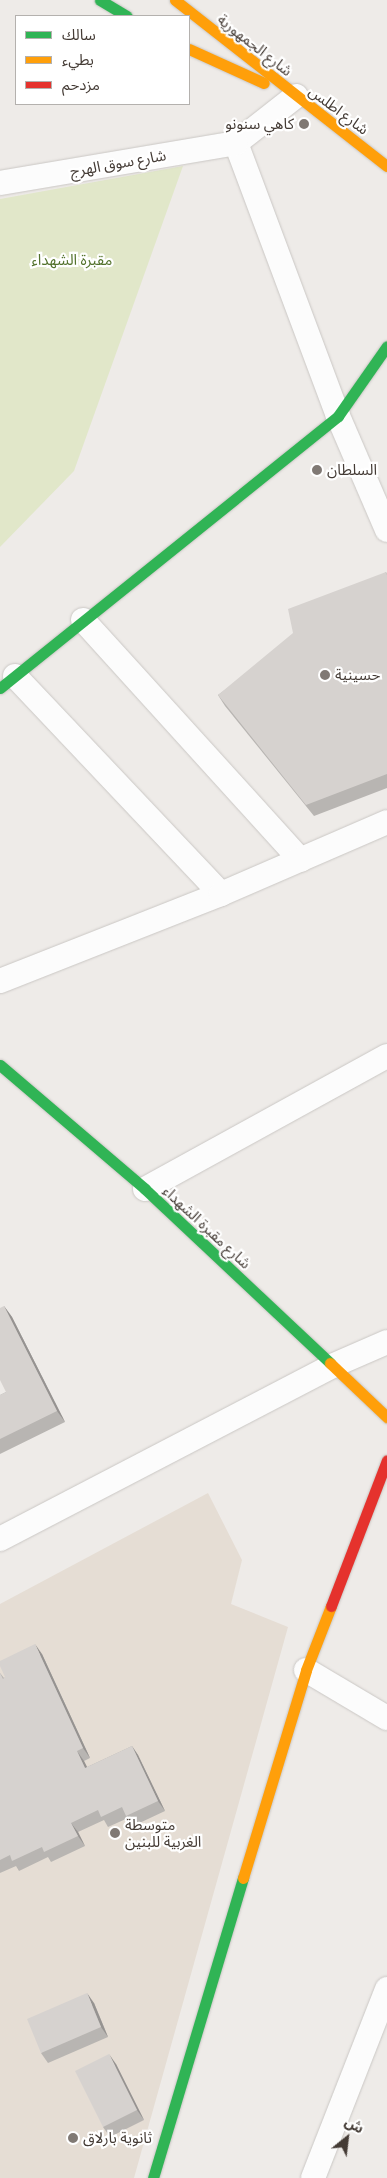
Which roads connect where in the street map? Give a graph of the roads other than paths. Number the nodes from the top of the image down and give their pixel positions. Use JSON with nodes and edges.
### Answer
{"nodes":[{"id":1,"x":100,"y":0,"type":"edge"},
{"id":2,"x":175,"y":0,"type":"edge"},
{"id":3,"x":125,"y":15,"type":"edge"},
{"id":4,"x":190,"y":49,"type":"edge"},
{"id":5,"x":296,"y":96,"type":"junction"},
{"id":6,"x":236,"y":143,"type":"junction"},
{"id":7,"x":387,"y":166,"type":"edge"},
{"id":8,"x":0,"y":183,"type":"edge"},
{"id":9,"x":387,"y":346,"type":"edge"},
{"id":10,"x":338,"y":416,"type":"junction"},
{"id":11,"x":387,"y":530,"type":"edge"},
{"id":12,"x":83,"y":620,"type":"junction"},
{"id":13,"x":7,"y":682,"type":"edge"},
{"id":14,"x":387,"y":822,"type":"edge"},
{"id":15,"x":301,"y":860,"type":"junction"},
{"id":16,"x":221,"y":894,"type":"junction"},
{"id":17,"x":0,"y":980,"type":"edge"},
{"id":18,"x":387,"y":1056,"type":"edge"},
{"id":19,"x":0,"y":1065,"type":"edge"},
{"id":20,"x":144,"y":1189,"type":"junction"},
{"id":21,"x":387,"y":1342,"type":"edge"},
{"id":22,"x":332,"y":1366,"type":"junction"},
{"id":23,"x":387,"y":1417,"type":"edge"},
{"id":24,"x":387,"y":1460,"type":"edge"},
{"id":25,"x":0,"y":1539,"type":"edge"},
{"id":26,"x":306,"y":1670,"type":"junction"},
{"id":27,"x":387,"y":1718,"type":"edge"},
{"id":28,"x":387,"y":1989,"type":"edge"},
{"id":29,"x":153,"y":2178,"type":"edge"},
{"id":30,"x":314,"y":2178,"type":"edge"}],
"edges":[{"from":1,"to":3,"type":"street"},
{"from":2,"to":5,"type":"street","name":"شارع الجمهورية"},
{"from":4,"to":5,"type":"street","name":"شارع الجمهورية"},
{"from":5,"to":6,"type":"street"},
{"from":5,"to":7,"type":"street","name":"شارع اطلس"},
{"from":6,"to":8,"type":"street","name":"شارع سوق الهرج"},
{"from":6,"to":10,"type":"street"},
{"from":9,"to":10,"type":"street"},
{"from":10,"to":11,"type":"street"},
{"from":10,"to":12,"type":"street"},
{"from":12,"to":13,"type":"street"},
{"from":12,"to":15,"type":"street"},
{"from":13,"to":16,"type":"street"},
{"from":14,"to":15,"type":"street"},
{"from":15,"to":16,"type":"street"},
{"from":16,"to":17,"type":"street"},
{"from":18,"to":20,"type":"street"},
{"from":19,"to":20,"type":"street","name":"شارع مقبرة الشهداء"},
{"from":20,"to":22,"type":"street","name":"شارع مقبرة الشهداء"},
{"from":21,"to":22,"type":"street"},
{"from":22,"to":23,"type":"street","name":"شارع مقبرة الشهداء"},
{"from":22,"to":25,"type":"street"},
{"from":24,"to":26,"type":"street"},
{"from":26,"to":27,"type":"street"},
{"from":26,"to":29,"type":"street"},
{"from":28,"to":30,"type":"street"}]}
